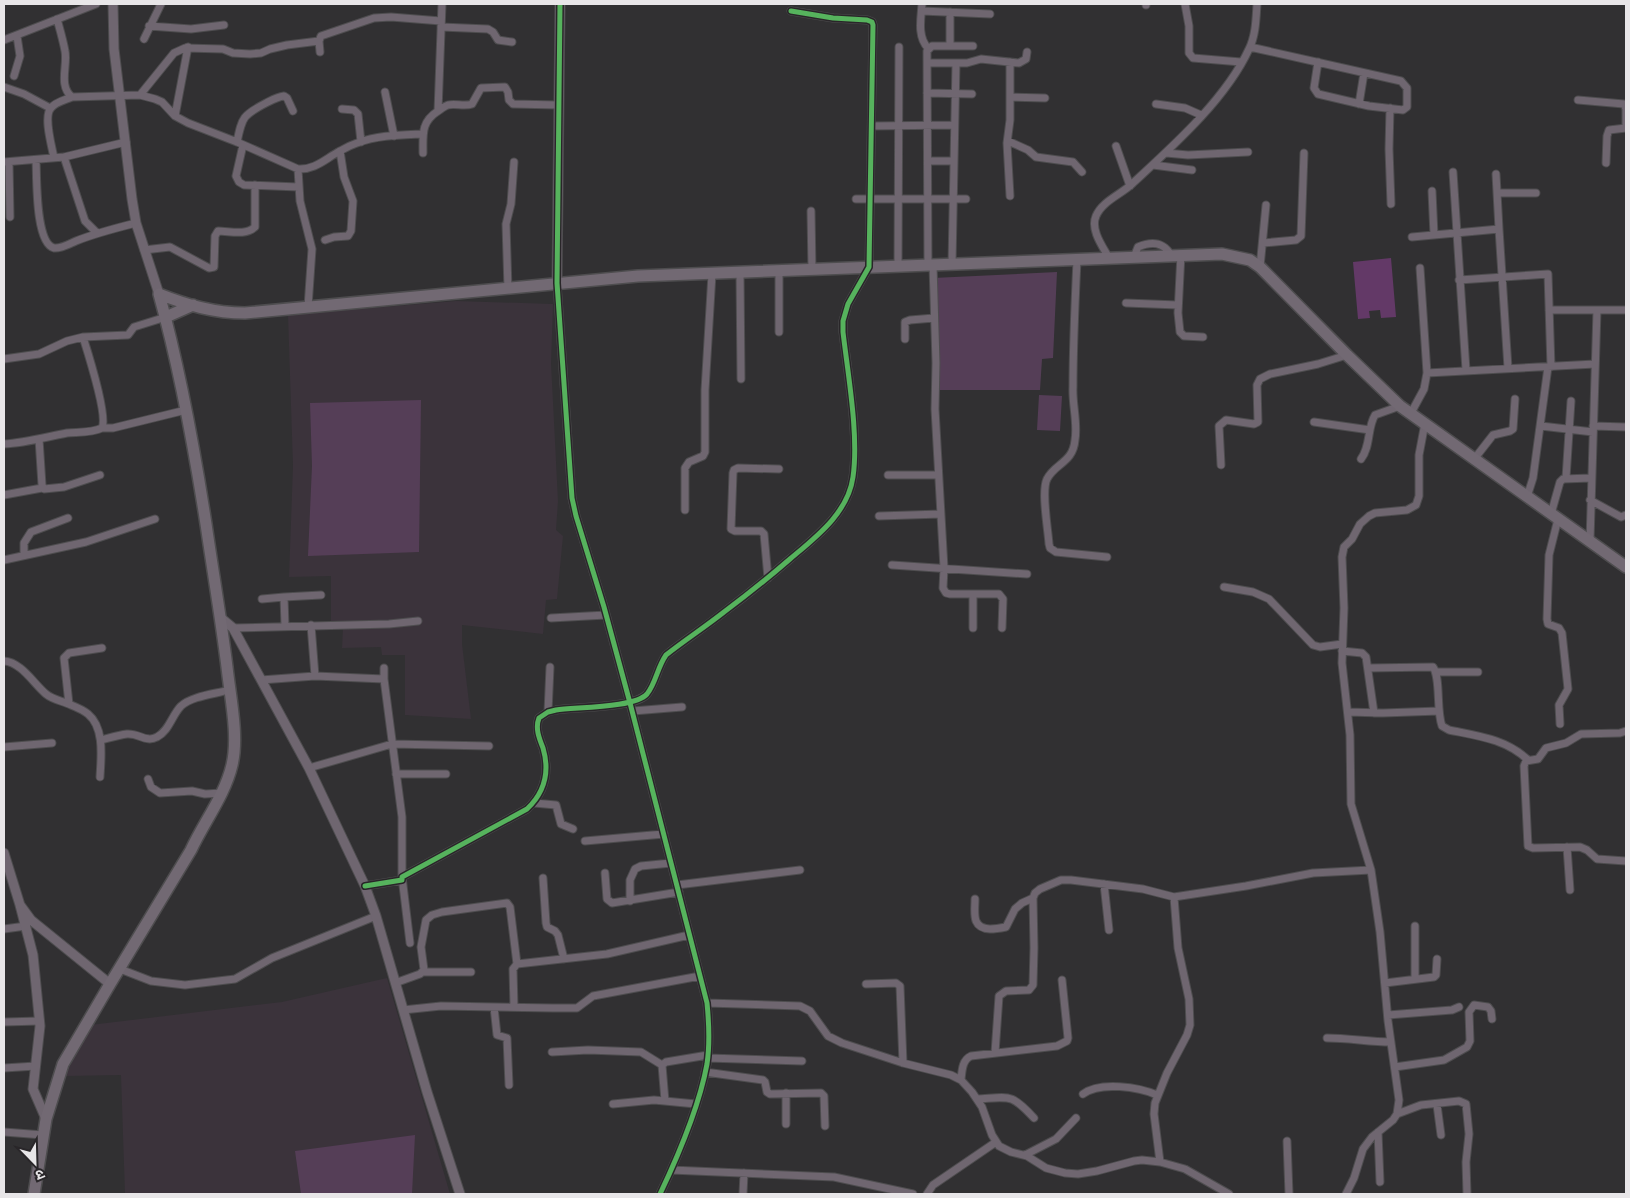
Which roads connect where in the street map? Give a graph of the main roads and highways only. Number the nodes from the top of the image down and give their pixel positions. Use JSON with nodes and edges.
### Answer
{"nodes":[{"id":1,"x":193,"y":305,"type":"junction"},
{"id":2,"x":166,"y":317,"type":"junction"},
{"id":3,"x":1626,"y":567,"type":"edge"},
{"id":4,"x":201,"y":829,"type":"junction"},
{"id":5,"x":107,"y":982,"type":"junction"},
{"id":6,"x":40,"y":1135,"type":"junction"},
{"id":7,"x":27,"y":1194,"type":"edge"},
{"id":8,"x":34,"y":1194,"type":"edge"}],
"edges":[{"from":1,"to":2,"type":"highway"},
{"from":1,"to":2,"type":"highway"},
{"from":1,"to":3,"type":"highway"},
{"from":2,"to":4,"type":"highway"},
{"from":4,"to":5,"type":"highway"},
{"from":4,"to":5,"type":"highway"},
{"from":5,"to":6,"type":"highway"},
{"from":6,"to":7,"type":"highway"},
{"from":6,"to":8,"type":"highway"}]}
